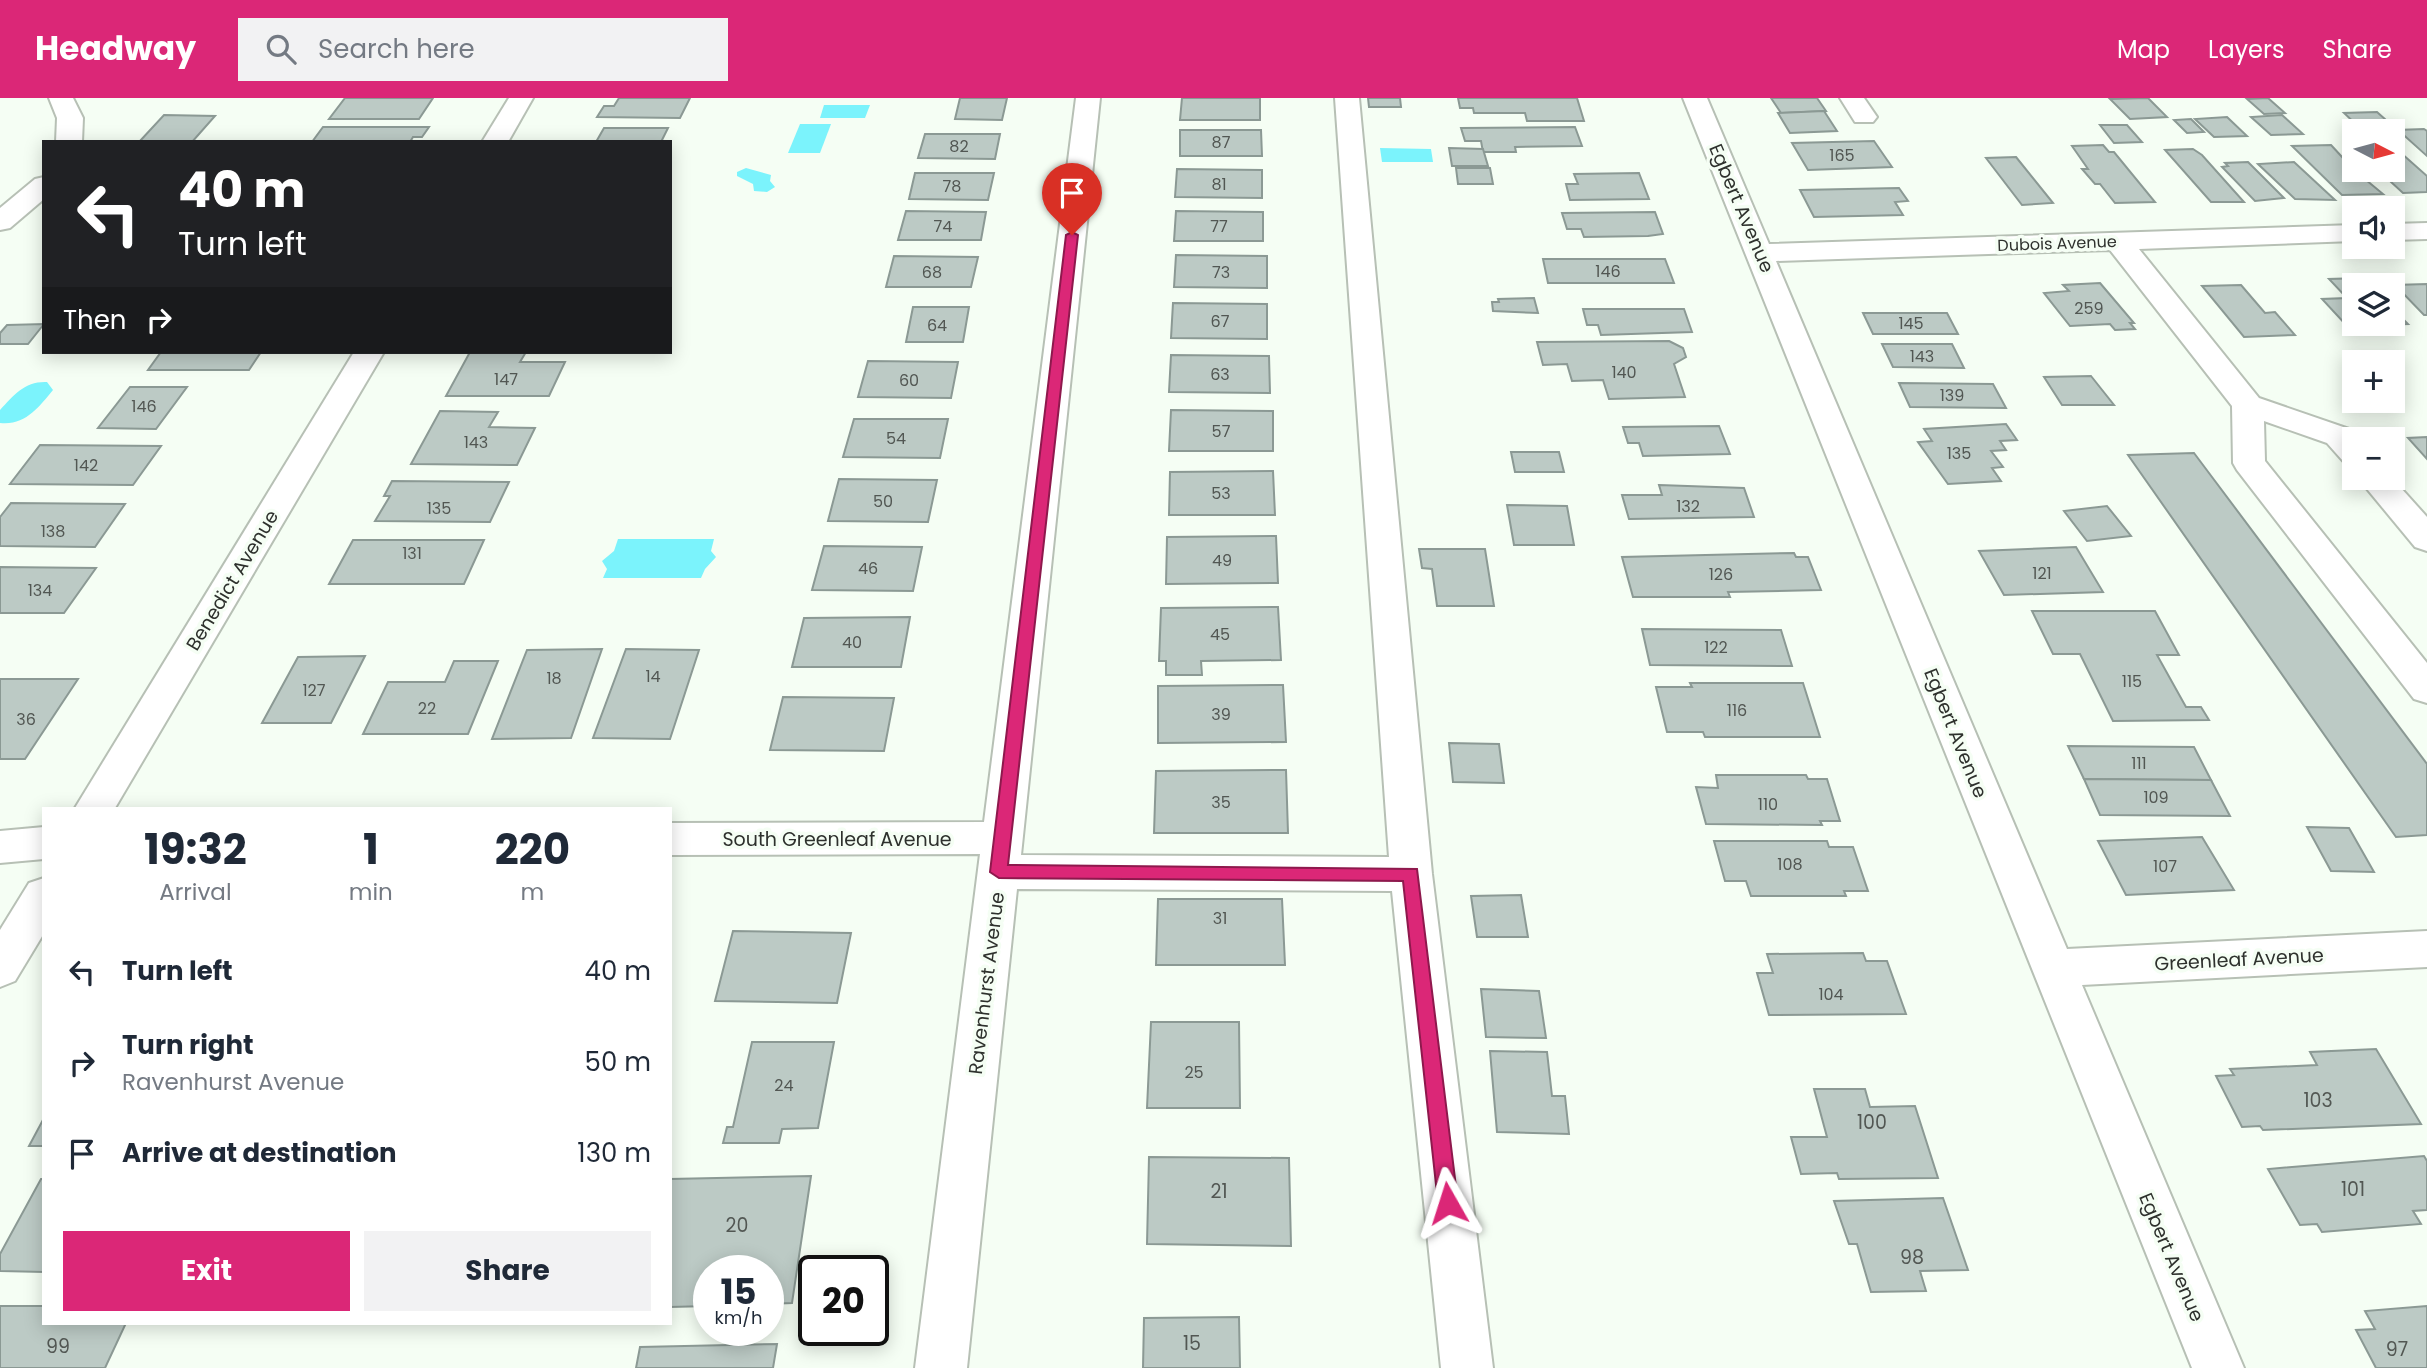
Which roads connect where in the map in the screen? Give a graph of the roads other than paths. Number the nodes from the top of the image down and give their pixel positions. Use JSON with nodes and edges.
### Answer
{"nodes":[{"id":1,"x":61,"y":98,"type":"edge"},
{"id":2,"x":521,"y":98,"type":"edge"},
{"id":3,"x":1088,"y":98,"type":"edge"},
{"id":4,"x":1347,"y":98,"type":"edge"},
{"id":5,"x":1695,"y":98,"type":"edge"},
{"id":6,"x":69,"y":140,"type":"edge"},
{"id":7,"x":496,"y":140,"type":"edge"},
{"id":8,"x":42,"y":186,"type":"edge"},
{"id":9,"x":0,"y":222,"type":"edge"},
{"id":10,"x":2427,"y":231,"type":"edge"},
{"id":11,"x":2405,"y":232,"type":"edge"},
{"id":12,"x":2342,"y":233,"type":"edge"},
{"id":13,"x":2118,"y":241,"type":"junction"},
{"id":14,"x":1761,"y":253,"type":"junction"},
{"id":15,"x":368,"y":354,"type":"edge"},
{"id":16,"x":2248,"y":405,"type":"junction"},
{"id":17,"x":2342,"y":440,"type":"edge"},
{"id":18,"x":2384,"y":490,"type":"edge"},
{"id":19,"x":2427,"y":539,"type":"edge"},
{"id":20,"x":2427,"y":689,"type":"edge"},
{"id":21,"x":96,"y":807,"type":"edge"},
{"id":22,"x":672,"y":839,"type":"edge"},
{"id":23,"x":42,"y":843,"type":"edge"},
{"id":24,"x":0,"y":847,"type":"edge"},
{"id":25,"x":1001,"y":855,"type":"junction"},
{"id":26,"x":1411,"y":874,"type":"junction"},
{"id":27,"x":42,"y":898,"type":"edge"},
{"id":28,"x":2427,"y":949,"type":"edge"},
{"id":29,"x":0,"y":968,"type":"edge"},
{"id":30,"x":2051,"y":968,"type":"junction"},
{"id":31,"x":941,"y":1368,"type":"edge"},
{"id":32,"x":1467,"y":1368,"type":"edge"},
{"id":33,"x":2218,"y":1368,"type":"edge"}],
"edges":[{"from":1,"to":6,"type":"street"},
{"from":2,"to":7,"type":"street"},
{"from":3,"to":25,"type":"street","name":"Ravenhurst Avenue"},
{"from":4,"to":26,"type":"street"},
{"from":5,"to":14,"type":"street","name":"Egbert Avenue"},
{"from":8,"to":9,"type":"street"},
{"from":10,"to":11,"type":"street"},
{"from":12,"to":13,"type":"street","name":"Dubois Avenue"},
{"from":13,"to":14,"type":"street","name":"Dubois Avenue"},
{"from":13,"to":16,"type":"street"},
{"from":14,"to":30,"type":"street","name":"Egbert Avenue"},
{"from":15,"to":21,"type":"street","name":"Benedict Avenue"},
{"from":16,"to":17,"type":"street"},
{"from":16,"to":20,"type":"street"},
{"from":18,"to":19,"type":"street"},
{"from":22,"to":25,"type":"street","name":"South Greenleaf Avenue"},
{"from":23,"to":24,"type":"street"},
{"from":25,"to":26,"type":"street","name":"South Greenleaf Avenue"},
{"from":25,"to":31,"type":"street","name":"Ravenhurst Avenue"},
{"from":26,"to":32,"type":"street"},
{"from":27,"to":29,"type":"street"},
{"from":28,"to":30,"type":"street","name":"Greenleaf Avenue"},
{"from":30,"to":33,"type":"street","name":"Egbert Avenue"}]}
